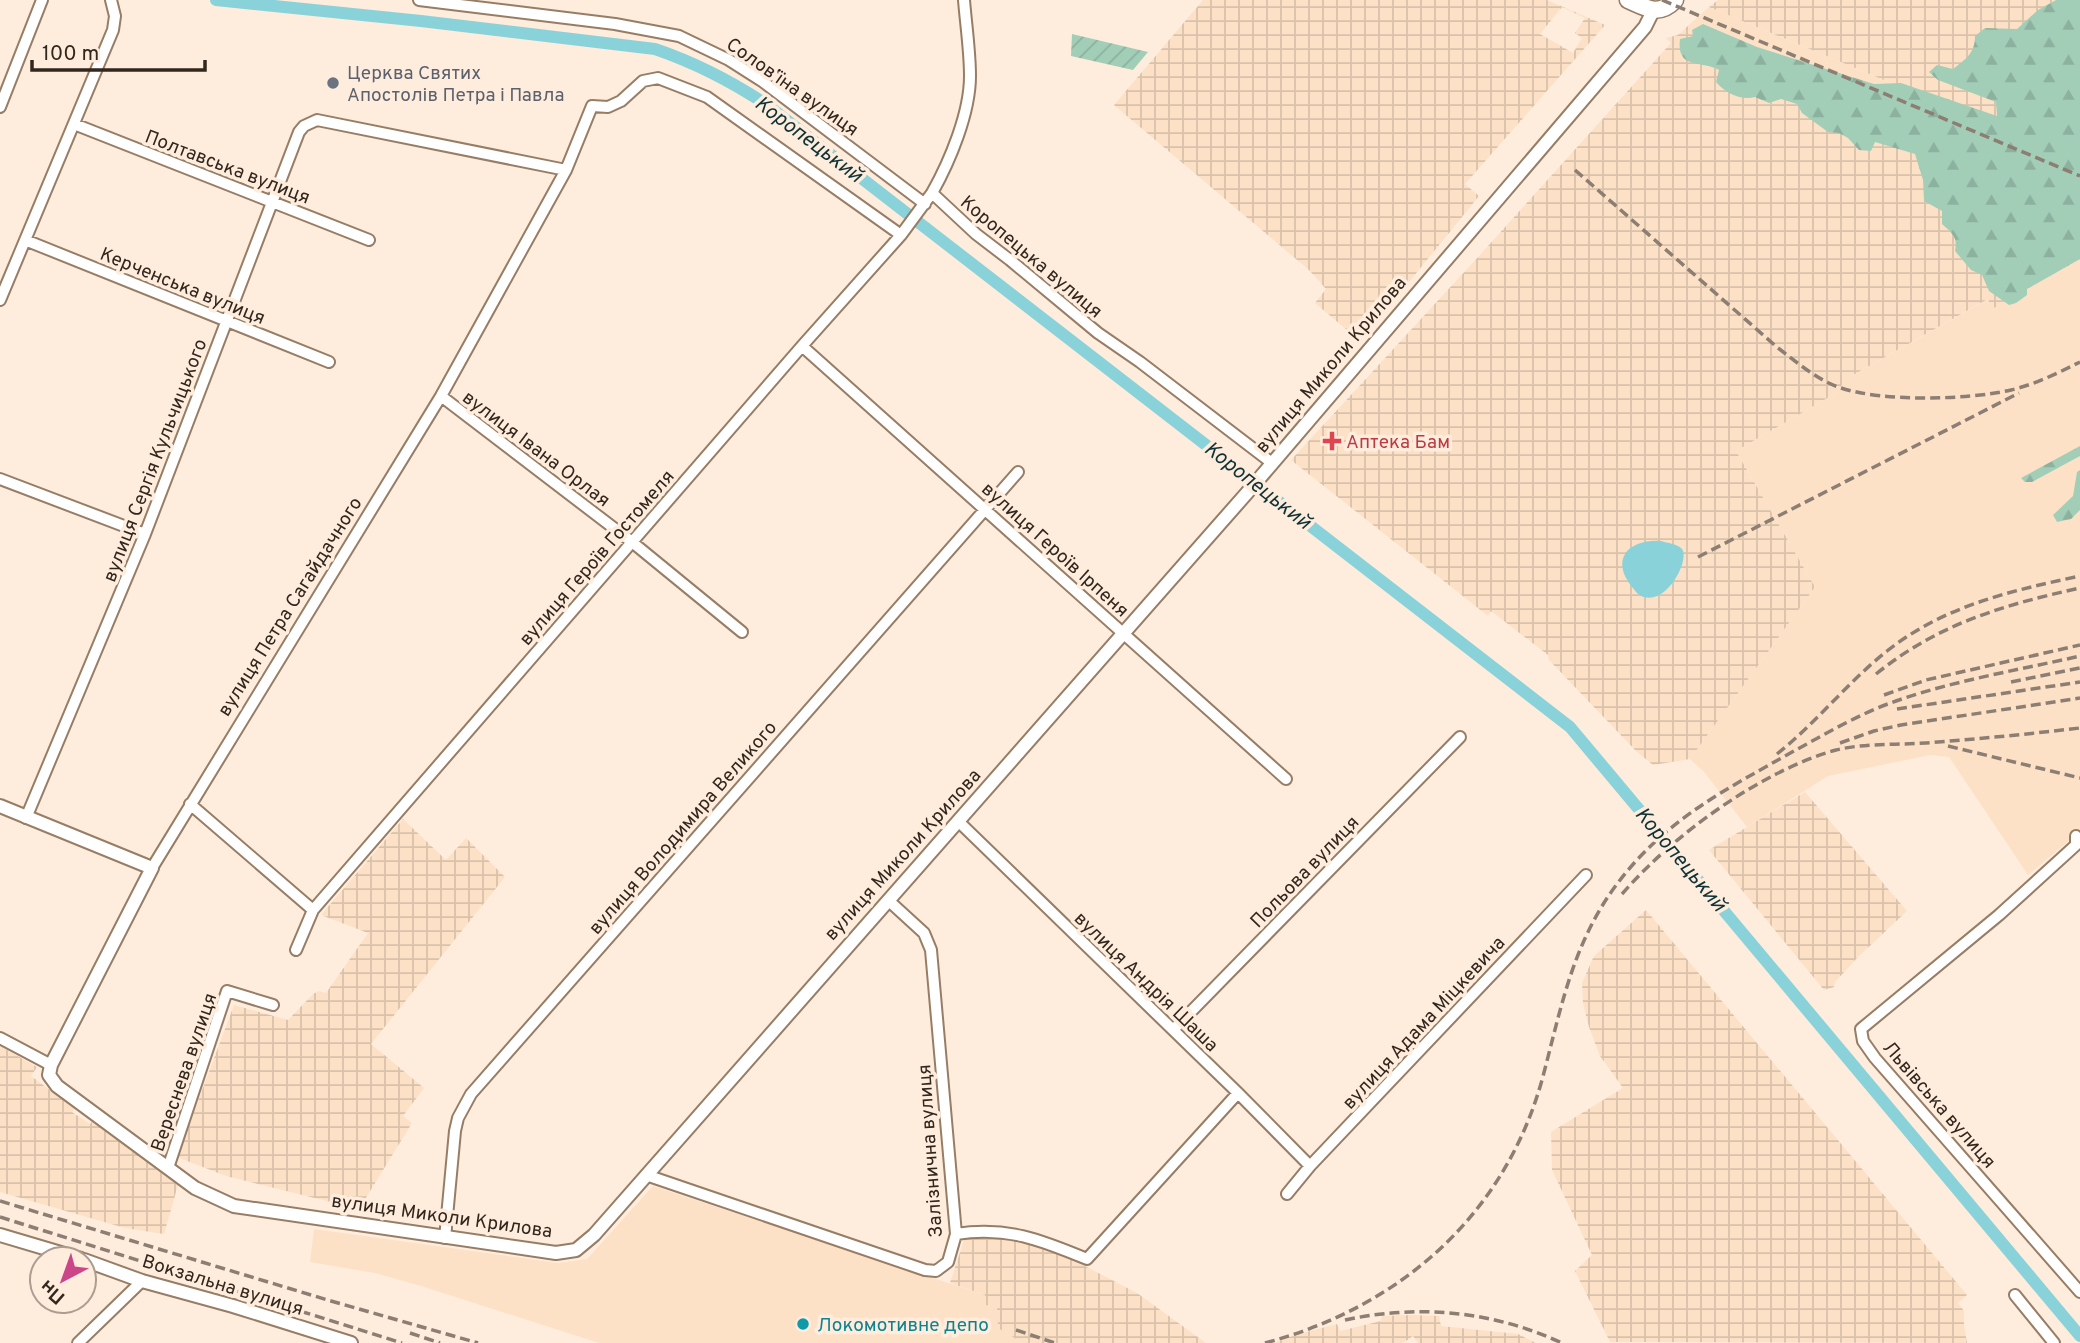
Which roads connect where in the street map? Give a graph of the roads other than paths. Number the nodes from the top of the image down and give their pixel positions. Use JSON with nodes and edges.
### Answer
{"nodes":[{"id":1,"x":41,"y":0,"type":"edge"},
{"id":2,"x":111,"y":0,"type":"edge"},
{"id":3,"x":419,"y":0,"type":"edge"},
{"id":4,"x":964,"y":0,"type":"edge"},
{"id":5,"x":1628,"y":0,"type":"edge"},
{"id":6,"x":1675,"y":0,"type":"edge"},
{"id":7,"x":1653,"y":11,"type":"junction"},
{"id":8,"x":0,"y":107,"type":"edge"},
{"id":9,"x":74,"y":124,"type":"junction"},
{"id":10,"x":566,"y":170,"type":"junction"},
{"id":11,"x":932,"y":193,"type":"junction"},
{"id":12,"x":272,"y":202,"type":"junction"},
{"id":13,"x":922,"y":209,"type":"junction"},
{"id":14,"x":901,"y":235,"type":"junction"},
{"id":15,"x":25,"y":240,"type":"junction"},
{"id":16,"x":369,"y":240,"type":"dead end"},
{"id":17,"x":0,"y":300,"type":"edge"},
{"id":18,"x":227,"y":321,"type":"junction"},
{"id":19,"x":802,"y":346,"type":"junction"},
{"id":20,"x":329,"y":362,"type":"dead end"},
{"id":21,"x":441,"y":396,"type":"junction"},
{"id":22,"x":1268,"y":468,"type":"junction"},
{"id":23,"x":1018,"y":472,"type":"dead end"},
{"id":24,"x":0,"y":479,"type":"edge"},
{"id":25,"x":985,"y":509,"type":"junction"},
{"id":26,"x":145,"y":534,"type":"junction"},
{"id":27,"x":632,"y":542,"type":"junction"},
{"id":28,"x":742,"y":632,"type":"dead end"},
{"id":29,"x":1124,"y":633,"type":"junction"},
{"id":30,"x":1460,"y":737,"type":"dead end"},
{"id":31,"x":1286,"y":779,"type":"dead end"},
{"id":32,"x":190,"y":804,"type":"junction"},
{"id":33,"x":0,"y":806,"type":"edge"},
{"id":34,"x":26,"y":818,"type":"junction"},
{"id":35,"x":959,"y":822,"type":"junction"},
{"id":36,"x":2076,"y":836,"type":"dead end"},
{"id":37,"x":152,"y":868,"type":"junction"},
{"id":38,"x":1586,"y":875,"type":"dead end"},
{"id":39,"x":888,"y":901,"type":"junction"},
{"id":40,"x":313,"y":910,"type":"junction"},
{"id":41,"x":296,"y":950,"type":"dead end"},
{"id":42,"x":273,"y":1005,"type":"dead end"},
{"id":43,"x":1173,"y":1030,"type":"junction"},
{"id":44,"x":0,"y":1038,"type":"edge"},
{"id":45,"x":51,"y":1065,"type":"junction"},
{"id":46,"x":1238,"y":1094,"type":"junction"},
{"id":47,"x":1310,"y":1166,"type":"junction"},
{"id":48,"x":168,"y":1168,"type":"junction"},
{"id":49,"x":646,"y":1175,"type":"junction"},
{"id":50,"x":1287,"y":1195,"type":"dead end"},
{"id":51,"x":956,"y":1234,"type":"junction"},
{"id":52,"x":0,"y":1235,"type":"edge"},
{"id":53,"x":445,"y":1238,"type":"junction"},
{"id":54,"x":35,"y":1245,"type":"edge"},
{"id":55,"x":98,"y":1265,"type":"edge"},
{"id":56,"x":142,"y":1281,"type":"junction"},
{"id":57,"x":2080,"y":1292,"type":"edge"},
{"id":58,"x":2015,"y":1295,"type":"dead end"},
{"id":59,"x":78,"y":1343,"type":"edge"},
{"id":60,"x":351,"y":1343,"type":"edge"},
{"id":61,"x":2054,"y":1343,"type":"edge"}],
"edges":[{"from":1,"to":8,"type":"street"},
{"from":2,"to":9,"type":"street"},
{"from":3,"to":13,"type":"street","name":"Соловʼїна вулиця"},
{"from":4,"to":11,"type":"street","name":"Коропецька вулиця"},
{"from":5,"to":7,"type":"main road"},
{"from":6,"to":7,"type":"main road"},
{"from":7,"to":22,"type":"street","name":"вулиця Миколи Крилова"},
{"from":9,"to":12,"type":"street","name":"Полтавська вулиця"},
{"from":9,"to":15,"type":"street"},
{"from":10,"to":12,"type":"street","name":"вулиця Сергія Кульчицького"},
{"from":10,"to":14,"type":"street","name":"вулиця Петра Сагайдачного"},
{"from":10,"to":21,"type":"street","name":"вулиця Петра Сагайдачного"},
{"from":11,"to":13,"type":"street","name":"вулиця Героїв Гостомеля"},
{"from":11,"to":22,"type":"street","name":"Коропецька вулиця"},
{"from":12,"to":16,"type":"street","name":"Полтавська вулиця"},
{"from":12,"to":18,"type":"street","name":"вулиця Сергія Кульчицького"},
{"from":13,"to":14,"type":"street","name":"вулиця Героїв Гостомеля"},
{"from":14,"to":19,"type":"street","name":"вулиця Героїв Гостомеля"},
{"from":15,"to":17,"type":"street"},
{"from":15,"to":18,"type":"street","name":"Керченська вулиця"},
{"from":18,"to":20,"type":"street","name":"Керченська вулиця"},
{"from":18,"to":26,"type":"street","name":"вулиця Сергія Кульчицького"},
{"from":19,"to":25,"type":"street","name":"вулиця Героїв Ірпеня"},
{"from":19,"to":27,"type":"street","name":"вулиця Героїв Гостомеля"},
{"from":21,"to":27,"type":"street","name":"вулиця Івана Орлая"},
{"from":21,"to":32,"type":"street","name":"вулиця Петра Сагайдачного"},
{"from":22,"to":29,"type":"street","name":"вулиця Миколи Крилова"},
{"from":23,"to":25,"type":"street","name":"вулиця Володимира Великого"},
{"from":24,"to":26,"type":"street"},
{"from":25,"to":29,"type":"street","name":"вулиця Героїв Ірпеня"},
{"from":25,"to":53,"type":"street","name":"вулиця Володимира Великого"},
{"from":26,"to":34,"type":"street","name":"вулиця Сергія Кульчицького"},
{"from":27,"to":28,"type":"street","name":"вулиця Івана Орлая"},
{"from":27,"to":40,"type":"street","name":"вулиця Героїв Гостомеля"},
{"from":29,"to":31,"type":"street","name":"вулиця Героїв Ірпеня"},
{"from":29,"to":35,"type":"street","name":"вулиця Миколи Крилова"},
{"from":30,"to":43,"type":"street","name":"Польова вулиця"},
{"from":32,"to":37,"type":"street","name":"вулиця Петра Сагайдачного"},
{"from":32,"to":40,"type":"street"},
{"from":33,"to":34,"type":"street"},
{"from":34,"to":37,"type":"street"},
{"from":35,"to":39,"type":"street","name":"вулиця Миколи Крилова"},
{"from":35,"to":43,"type":"street","name":"вулиця Андрія Шаша"},
{"from":36,"to":57,"type":"street","name":"Львівська вулиця"},
{"from":37,"to":45,"type":"street","name":"вулиця Петра Сагайдачного"},
{"from":38,"to":47,"type":"street","name":"вулиця Адама Міцкевича"},
{"from":39,"to":49,"type":"street","name":"вулиця Миколи Крилова"},
{"from":39,"to":51,"type":"street","name":"Залізнична вулиця"},
{"from":40,"to":41,"type":"street","name":"вулиця Героїв Гостомеля"},
{"from":42,"to":48,"type":"street","name":"Вереснева вулиця"},
{"from":43,"to":46,"type":"street","name":"вулиця Андрія Шаша"},
{"from":44,"to":45,"type":"street"},
{"from":45,"to":48,"type":"street","name":"вулиця Миколи Крилова"},
{"from":46,"to":47,"type":"street","name":"вулиця Андрія Шаша"},
{"from":46,"to":51,"type":"street"},
{"from":47,"to":50,"type":"street","name":"вулиця Адама Міцкевича"},
{"from":48,"to":53,"type":"street","name":"вулиця Миколи Крилова"},
{"from":49,"to":51,"type":"street","name":"Залізнична вулиця"},
{"from":49,"to":53,"type":"street","name":"вулиця Миколи Крилова"},
{"from":52,"to":54,"type":"street","name":"Вокзальна вулиця"},
{"from":55,"to":56,"type":"street","name":"Вокзальна вулиця"},
{"from":56,"to":59,"type":"street"},
{"from":56,"to":60,"type":"street","name":"Вокзальна вулиця"},
{"from":58,"to":61,"type":"street"}]}
